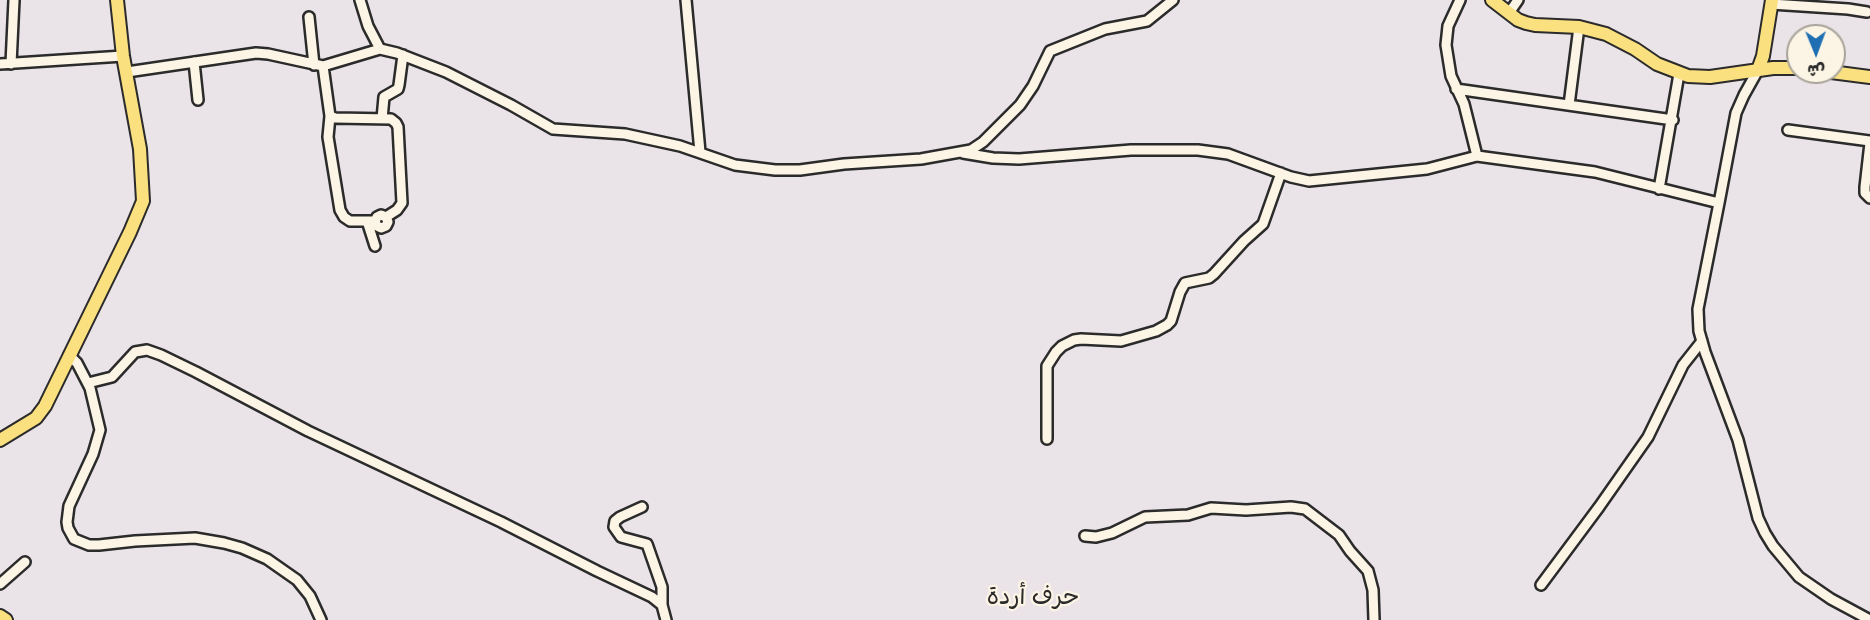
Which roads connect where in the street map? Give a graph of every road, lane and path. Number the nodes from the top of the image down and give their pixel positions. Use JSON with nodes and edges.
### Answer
{"nodes":[{"id":1,"x":14,"y":0,"type":"edge"},
{"id":2,"x":117,"y":0,"type":"edge"},
{"id":3,"x":360,"y":0,"type":"edge"},
{"id":4,"x":686,"y":0,"type":"edge"},
{"id":5,"x":1173,"y":0,"type":"edge"},
{"id":6,"x":1460,"y":0,"type":"edge"},
{"id":7,"x":1492,"y":0,"type":"edge"},
{"id":8,"x":1518,"y":0,"type":"edge"},
{"id":9,"x":1771,"y":2,"type":"edge"},
{"id":10,"x":1867,"y":12,"type":"dead end"},
{"id":11,"x":1509,"y":13,"type":"junction"},
{"id":12,"x":309,"y":17,"type":"dead end"},
{"id":13,"x":1579,"y":27,"type":"junction"},
{"id":14,"x":380,"y":49,"type":"junction"},
{"id":15,"x":403,"y":55,"type":"junction"},
{"id":16,"x":123,"y":56,"type":"junction"},
{"id":17,"x":194,"y":62,"type":"junction"},
{"id":18,"x":0,"y":64,"type":"edge"},
{"id":19,"x":10,"y":64,"type":"junction"},
{"id":20,"x":319,"y":65,"type":"junction"},
{"id":21,"x":1786,"y":69,"type":"edge"},
{"id":22,"x":1758,"y":70,"type":"junction"},
{"id":23,"x":127,"y":72,"type":"junction"},
{"id":24,"x":1679,"y":74,"type":"junction"},
{"id":25,"x":1846,"y":74,"type":"edge"},
{"id":26,"x":1870,"y":77,"type":"edge"},
{"id":27,"x":1456,"y":89,"type":"junction"},
{"id":28,"x":198,"y":100,"type":"dead end"},
{"id":29,"x":1569,"y":105,"type":"junction"},
{"id":30,"x":330,"y":116,"type":"junction"},
{"id":31,"x":382,"y":119,"type":"junction"},
{"id":32,"x":1673,"y":120,"type":"junction"},
{"id":33,"x":1788,"y":130,"type":"dead end"},
{"id":34,"x":1870,"y":142,"type":"edge"},
{"id":35,"x":700,"y":152,"type":"junction"},
{"id":36,"x":962,"y":152,"type":"junction"},
{"id":37,"x":1477,"y":156,"type":"junction"},
{"id":38,"x":1281,"y":173,"type":"junction"},
{"id":39,"x":1659,"y":189,"type":"junction"},
{"id":40,"x":1870,"y":198,"type":"edge"},
{"id":41,"x":1719,"y":203,"type":"junction"},
{"id":42,"x":371,"y":221,"type":"junction"},
{"id":43,"x":375,"y":246,"type":"dead end"},
{"id":44,"x":1702,"y":341,"type":"junction"},
{"id":45,"x":69,"y":355,"type":"junction"},
{"id":46,"x":88,"y":383,"type":"junction"},
{"id":47,"x":1047,"y":439,"type":"dead end"},
{"id":48,"x":0,"y":440,"type":"edge"},
{"id":49,"x":642,"y":507,"type":"dead end"},
{"id":50,"x":1085,"y":536,"type":"dead end"},
{"id":51,"x":25,"y":562,"type":"dead end"},
{"id":52,"x":0,"y":584,"type":"edge"},
{"id":53,"x":1541,"y":585,"type":"dead end"},
{"id":54,"x":662,"y":605,"type":"junction"},
{"id":55,"x":0,"y":616,"type":"edge"},
{"id":56,"x":6,"y":620,"type":"edge"},
{"id":57,"x":321,"y":620,"type":"edge"},
{"id":58,"x":666,"y":620,"type":"edge"},
{"id":59,"x":671,"y":620,"type":"edge"},
{"id":60,"x":1374,"y":620,"type":"edge"},
{"id":61,"x":1870,"y":620,"type":"edge"}],
"edges":[{"from":1,"to":19,"type":"street"},
{"from":2,"to":16,"type":"main road"},
{"from":3,"to":14,"type":"street"},
{"from":4,"to":35,"type":"street"},
{"from":5,"to":36,"type":"street"},
{"from":6,"to":27,"type":"street"},
{"from":7,"to":11,"type":"main road"},
{"from":8,"to":11,"type":"street"},
{"from":9,"to":10,"type":"street"},
{"from":9,"to":22,"type":"main road"},
{"from":11,"to":13,"type":"main road"},
{"from":12,"to":20,"type":"street"},
{"from":13,"to":24,"type":"main road"},
{"from":13,"to":29,"type":"street"},
{"from":14,"to":15,"type":"street"},
{"from":14,"to":20,"type":"street"},
{"from":15,"to":31,"type":"street"},
{"from":15,"to":35,"type":"street"},
{"from":16,"to":19,"type":"street"},
{"from":16,"to":23,"type":"main road"},
{"from":17,"to":20,"type":"street"},
{"from":17,"to":23,"type":"street"},
{"from":17,"to":28,"type":"street"},
{"from":18,"to":19,"type":"street"},
{"from":20,"to":30,"type":"street"},
{"from":21,"to":22,"type":"main road"},
{"from":22,"to":24,"type":"main road"},
{"from":22,"to":41,"type":"street"},
{"from":23,"to":45,"type":"main road"},
{"from":24,"to":32,"type":"street"},
{"from":25,"to":26,"type":"main road"},
{"from":27,"to":29,"type":"street"},
{"from":27,"to":37,"type":"street"},
{"from":29,"to":32,"type":"street"},
{"from":30,"to":31,"type":"street"},
{"from":30,"to":42,"type":"street"},
{"from":31,"to":42,"type":"street"},
{"from":32,"to":39,"type":"street"},
{"from":33,"to":34,"type":"street"},
{"from":34,"to":40,"type":"street"},
{"from":35,"to":36,"type":"street"},
{"from":36,"to":38,"type":"street"},
{"from":37,"to":38,"type":"street"},
{"from":37,"to":39,"type":"street"},
{"from":38,"to":47,"type":"street"},
{"from":39,"to":41,"type":"street"},
{"from":41,"to":44,"type":"street"},
{"from":42,"to":43,"type":"street"},
{"from":44,"to":53,"type":"street"},
{"from":44,"to":61,"type":"street"},
{"from":45,"to":46,"type":"street"},
{"from":45,"to":48,"type":"main road"},
{"from":46,"to":54,"type":"street"},
{"from":46,"to":57,"type":"street"},
{"from":49,"to":54,"type":"street"},
{"from":50,"to":60,"type":"street"},
{"from":51,"to":52,"type":"street"},
{"from":54,"to":58,"type":"street"},
{"from":55,"to":56,"type":"main road"},
{"from":58,"to":59,"type":"street"}]}
